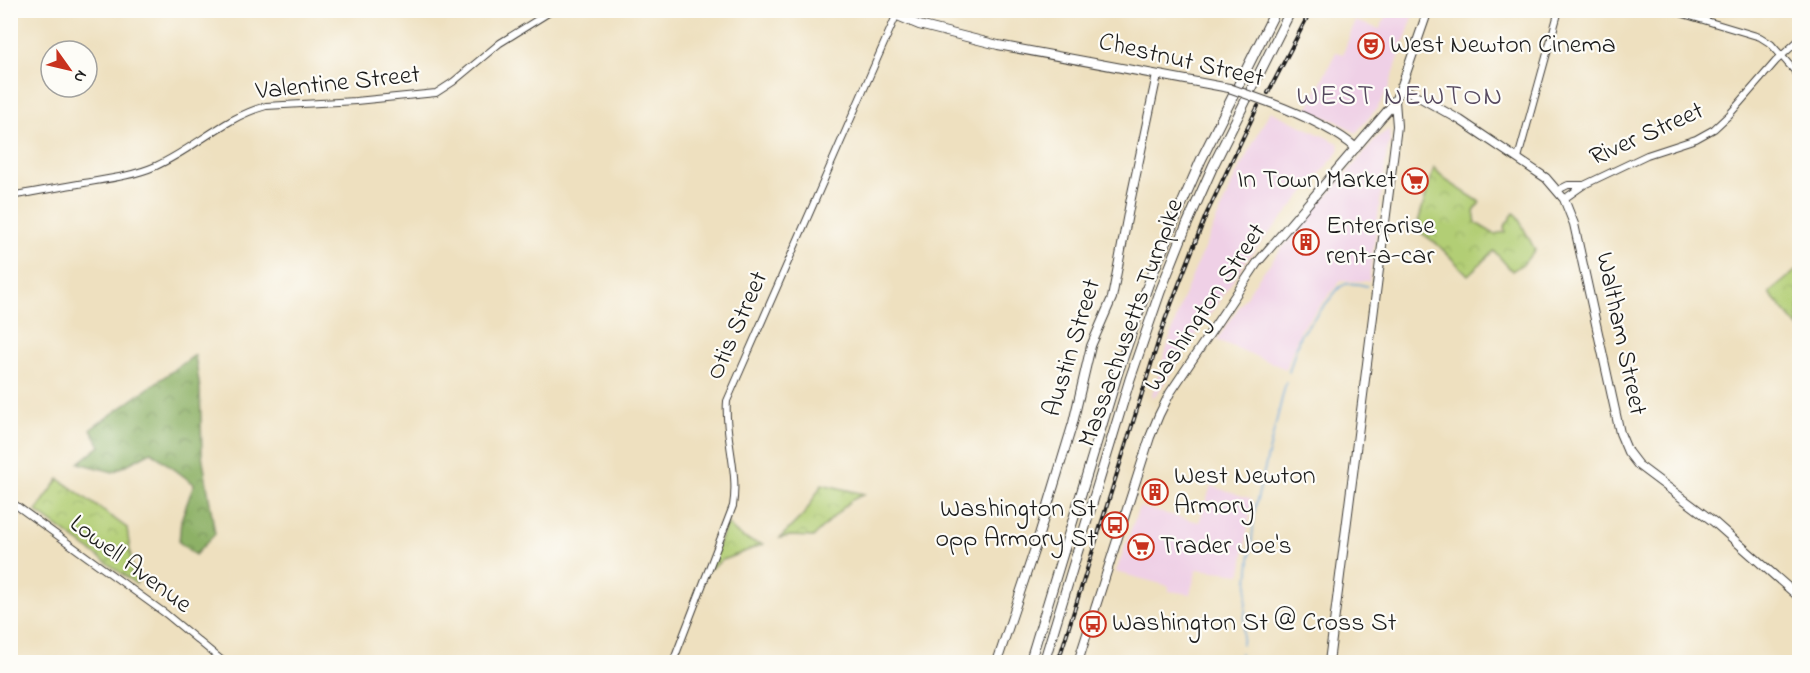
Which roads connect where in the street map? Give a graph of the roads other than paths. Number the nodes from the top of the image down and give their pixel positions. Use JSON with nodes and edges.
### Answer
{"nodes":[{"id":1,"x":553,"y":10,"type":"edge"},
{"id":2,"x":883,"y":10,"type":"edge"},
{"id":3,"x":1276,"y":10,"type":"edge"},
{"id":4,"x":1291,"y":10,"type":"edge"},
{"id":5,"x":1428,"y":10,"type":"edge"},
{"id":6,"x":1559,"y":10,"type":"edge"},
{"id":7,"x":1670,"y":10,"type":"edge"},
{"id":8,"x":896,"y":16,"type":"junction"},
{"id":9,"x":1800,"y":39,"type":"edge"},
{"id":10,"x":1781,"y":56,"type":"junction"},
{"id":11,"x":1157,"y":75,"type":"junction"},
{"id":12,"x":1800,"y":77,"type":"edge"},
{"id":13,"x":1401,"y":87,"type":"junction"},
{"id":14,"x":1395,"y":101,"type":"junction"},
{"id":15,"x":1356,"y":148,"type":"junction"},
{"id":16,"x":1518,"y":158,"type":"junction"},
{"id":17,"x":1584,"y":185,"type":"junction"},
{"id":18,"x":1558,"y":190,"type":"junction"},
{"id":19,"x":10,"y":196,"type":"edge"},
{"id":20,"x":1564,"y":199,"type":"junction"},
{"id":21,"x":10,"y":501,"type":"edge"},
{"id":22,"x":1800,"y":597,"type":"edge"},
{"id":23,"x":224,"y":663,"type":"edge"},
{"id":24,"x":673,"y":663,"type":"edge"},
{"id":25,"x":997,"y":663,"type":"edge"},
{"id":26,"x":1030,"y":663,"type":"edge"},
{"id":27,"x":1044,"y":663,"type":"edge"},
{"id":28,"x":1078,"y":663,"type":"edge"},
{"id":29,"x":1329,"y":663,"type":"edge"}],
"edges":[{"from":1,"to":19,"type":"street","name":"Valentine Street"},
{"from":2,"to":8,"type":"main road","name":"Chestnut Street"},
{"from":3,"to":26,"type":"highway","name":"Massachusetts Turnpike"},
{"from":4,"to":27,"type":"highway","name":"Massachusetts Turnpike"},
{"from":5,"to":13,"type":"main road","name":"Washington Street"},
{"from":6,"to":16,"type":"street"},
{"from":7,"to":10,"type":"street"},
{"from":8,"to":11,"type":"main road","name":"Chestnut Street"},
{"from":8,"to":24,"type":"street","name":"Otis Street"},
{"from":9,"to":10,"type":"street","name":"River Street"},
{"from":10,"to":12,"type":"street"},
{"from":10,"to":17,"type":"street","name":"River Street"},
{"from":11,"to":15,"type":"main road","name":"Chestnut Street","bridge":true},
{"from":11,"to":25,"type":"main road","name":"Austin Street"},
{"from":13,"to":14,"type":"main road","name":"Washington Street"},
{"from":13,"to":16,"type":"main road","name":"Waltham Street"},
{"from":14,"to":15,"type":"main road","name":"Washington Street"},
{"from":14,"to":29,"type":"main road"},
{"from":15,"to":28,"type":"main road","name":"Washington Street"},
{"from":16,"to":18,"type":"main road","name":"Waltham Street"},
{"from":17,"to":18,"type":"street","name":"River Street"},
{"from":17,"to":20,"type":"street","name":"River Street"},
{"from":18,"to":20,"type":"main road","name":"Waltham Street"},
{"from":20,"to":22,"type":"main road","name":"Waltham Street"},
{"from":21,"to":23,"type":"street","name":"Lowell Avenue"}]}
